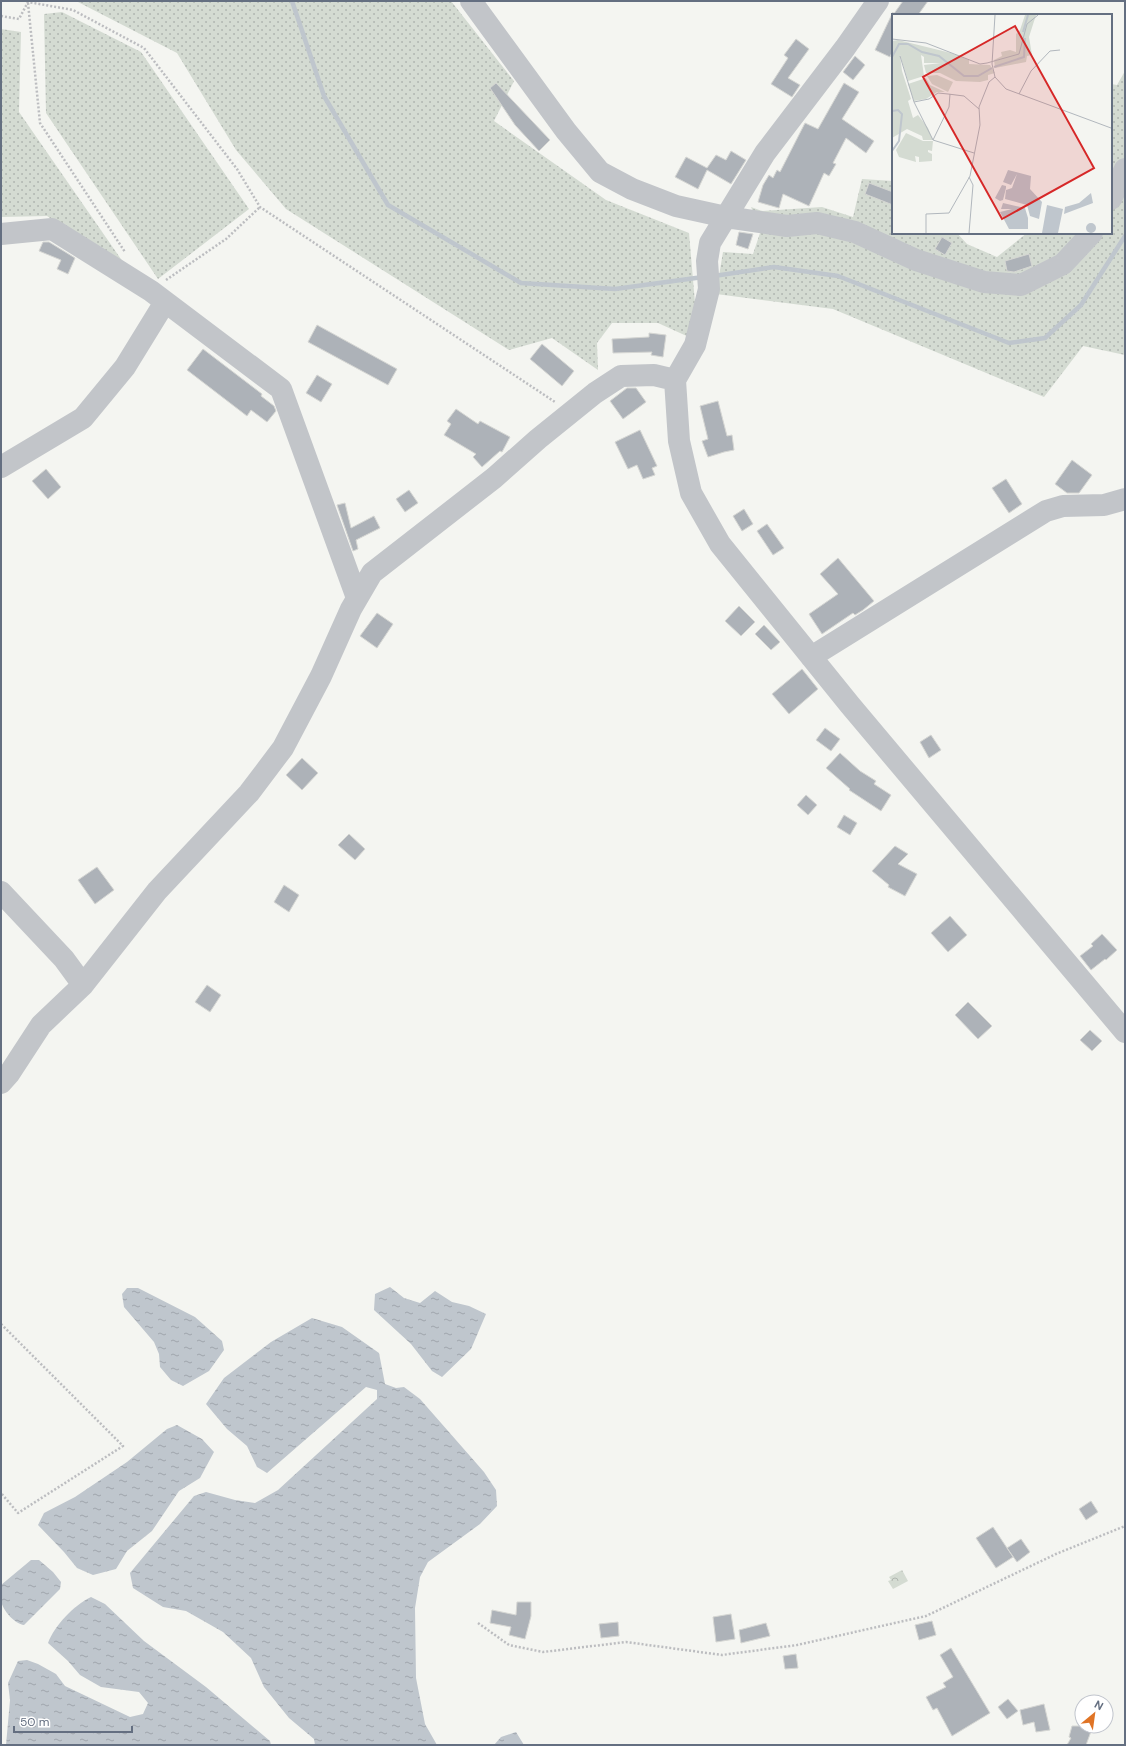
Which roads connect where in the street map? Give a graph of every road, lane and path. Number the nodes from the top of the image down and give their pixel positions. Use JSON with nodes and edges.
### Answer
{"nodes":[{"id":1,"x":471,"y":1,"type":"edge"},
{"id":2,"x":878,"y":1,"type":"edge"},
{"id":3,"x":28,"y":2,"type":"edge"},
{"id":4,"x":1,"y":16,"type":"edge"},
{"id":5,"x":1125,"y":169,"type":"edge"},
{"id":6,"x":1112,"y":197,"type":"edge"},
{"id":7,"x":260,"y":207,"type":"junction"},
{"id":8,"x":726,"y":217,"type":"junction"},
{"id":9,"x":1,"y":234,"type":"edge"},
{"id":10,"x":1091,"y":234,"type":"edge"},
{"id":11,"x":129,"y":259,"type":"dead end"},
{"id":12,"x":158,"y":296,"type":"junction"},
{"id":13,"x":675,"y":380,"type":"junction"},
{"id":14,"x":571,"y":411,"type":"junction"},
{"id":15,"x":1,"y":467,"type":"edge"},
{"id":16,"x":1125,"y":499,"type":"edge"},
{"id":17,"x":357,"y":598,"type":"junction"},
{"id":18,"x":811,"y":657,"type":"junction"},
{"id":19,"x":1,"y":892,"type":"edge"},
{"id":20,"x":83,"y":985,"type":"junction"},
{"id":21,"x":1125,"y":1032,"type":"edge"},
{"id":22,"x":1,"y":1083,"type":"edge"},
{"id":23,"x":1,"y":1324,"type":"edge"},
{"id":24,"x":1,"y":1493,"type":"edge"},
{"id":25,"x":1125,"y":1526,"type":"edge"},
{"id":26,"x":478,"y":1623,"type":"dead end"}],
"edges":[{"from":1,"to":8,"type":"street"},
{"from":2,"to":8,"type":"street"},
{"from":3,"to":4,"type":"path"},
{"from":3,"to":7,"type":"path"},
{"from":3,"to":11,"type":"path"},
{"from":5,"to":6,"type":"street"},
{"from":7,"to":12,"type":"path"},
{"from":7,"to":14,"type":"path"},
{"from":8,"to":10,"type":"street"},
{"from":8,"to":13,"type":"street"},
{"from":9,"to":12,"type":"street"},
{"from":12,"to":15,"type":"street"},
{"from":12,"to":17,"type":"street"},
{"from":13,"to":14,"type":"street"},
{"from":13,"to":18,"type":"street"},
{"from":14,"to":17,"type":"street"},
{"from":16,"to":18,"type":"street"},
{"from":17,"to":20,"type":"street"},
{"from":18,"to":21,"type":"street"},
{"from":19,"to":20,"type":"street"},
{"from":20,"to":22,"type":"street"},
{"from":23,"to":24,"type":"path"},
{"from":25,"to":26,"type":"path"}]}
